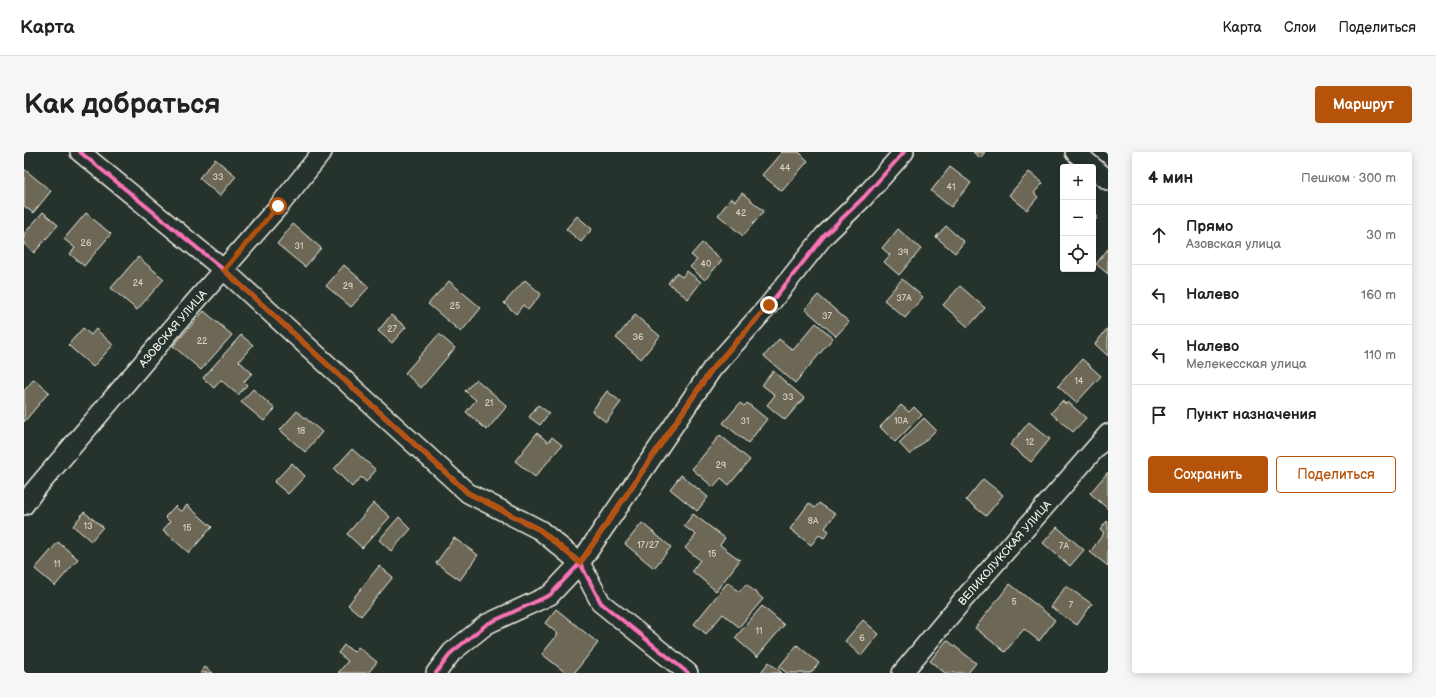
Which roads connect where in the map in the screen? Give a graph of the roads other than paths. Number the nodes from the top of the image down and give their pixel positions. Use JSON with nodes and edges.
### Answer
{"nodes":[{"id":1,"x":80,"y":152,"type":"edge"},
{"id":2,"x":322,"y":152,"type":"edge"},
{"id":3,"x":904,"y":152,"type":"edge"},
{"id":4,"x":1075,"y":152,"type":"edge"},
{"id":5,"x":1108,"y":180,"type":"edge"},
{"id":6,"x":224,"y":270,"type":"junction"},
{"id":7,"x":1108,"y":434,"type":"edge"},
{"id":8,"x":24,"y":505,"type":"edge"},
{"id":9,"x":580,"y":563,"type":"junction"},
{"id":10,"x":436,"y":673,"type":"edge"},
{"id":11,"x":688,"y":673,"type":"edge"},
{"id":12,"x":902,"y":673,"type":"edge"}],
"edges":[{"from":1,"to":6,"type":"street"},
{"from":2,"to":6,"type":"street","name":"АЗОВСКАЯ УЛИЦА"},
{"from":3,"to":9,"type":"street"},
{"from":4,"to":5,"type":"street"},
{"from":6,"to":8,"type":"street","name":"АЗОВСКАЯ УЛИЦА"},
{"from":6,"to":9,"type":"street"},
{"from":7,"to":12,"type":"street","name":"ВЕЛИКОЛУКСКАЯ УЛИЦА"},
{"from":9,"to":10,"type":"street"},
{"from":9,"to":11,"type":"street"}]}
